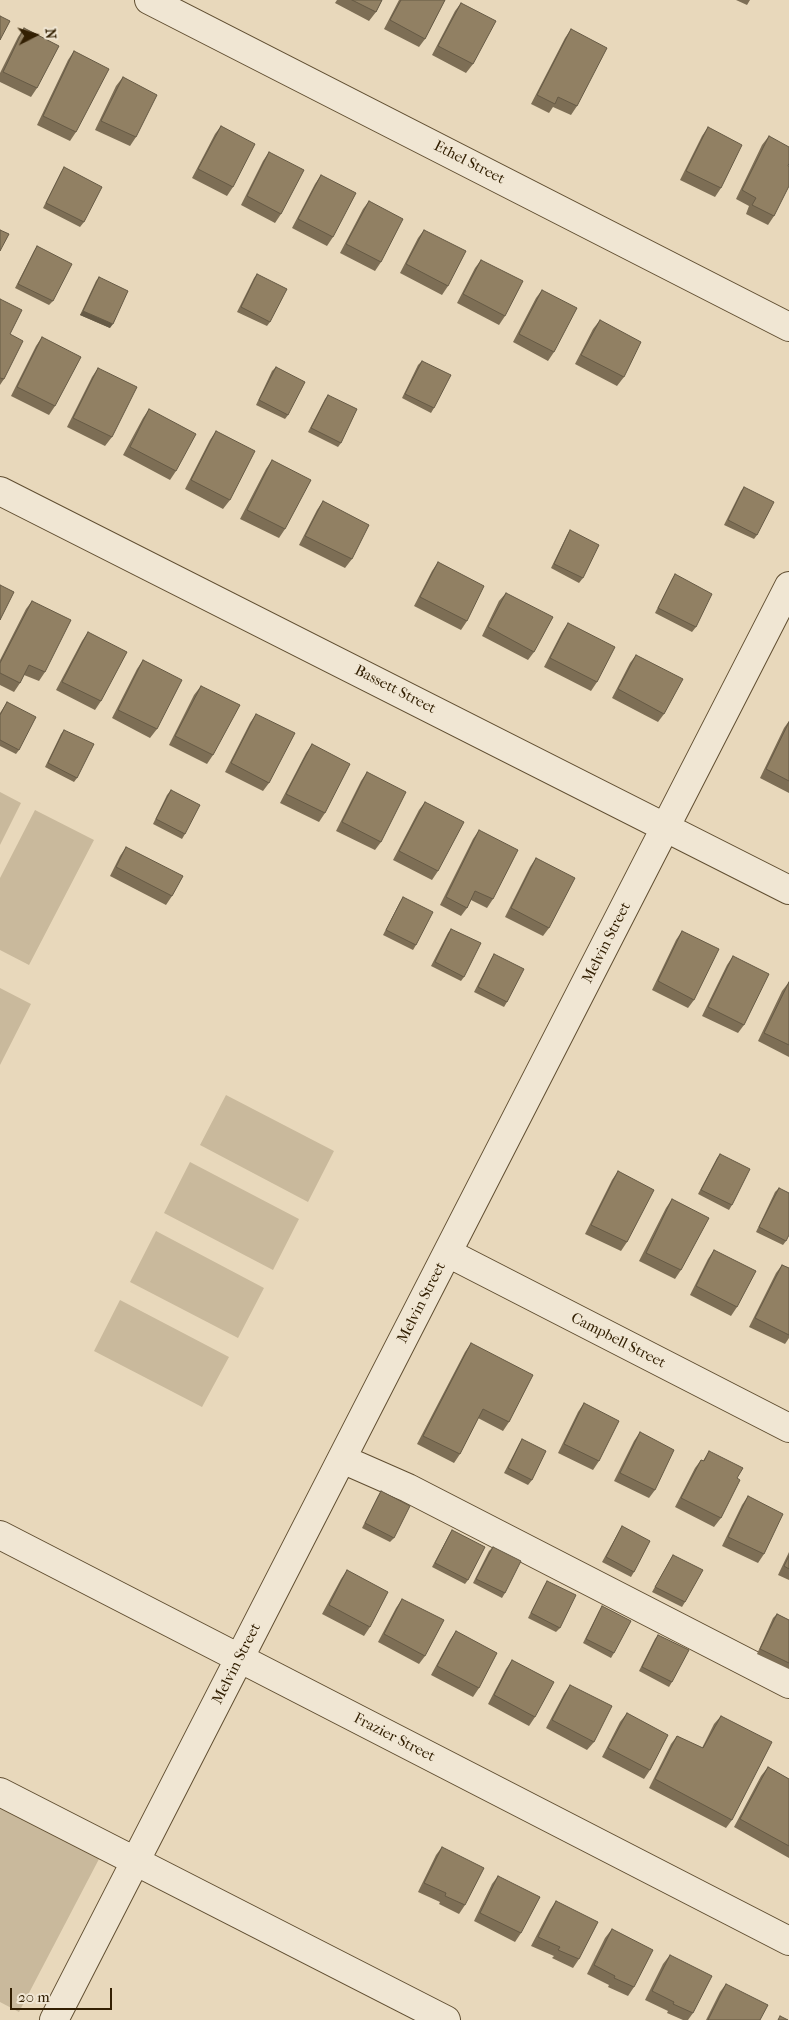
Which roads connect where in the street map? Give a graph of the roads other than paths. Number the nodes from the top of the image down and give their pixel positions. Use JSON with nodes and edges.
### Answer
{"nodes":[{"id":1,"x":149,"y":0,"type":"edge"},
{"id":2,"x":789,"y":327,"type":"edge"},
{"id":3,"x":0,"y":491,"type":"edge"},
{"id":4,"x":789,"y":586,"type":"edge"},
{"id":5,"x":666,"y":828,"type":"junction"},
{"id":6,"x":789,"y":890,"type":"edge"},
{"id":7,"x":448,"y":1253,"type":"junction"},
{"id":8,"x":789,"y":1428,"type":"edge"},
{"id":9,"x":342,"y":1459,"type":"junction"},
{"id":10,"x":0,"y":1535,"type":"edge"},
{"id":11,"x":240,"y":1658,"type":"junction"},
{"id":12,"x":789,"y":1684,"type":"edge"},
{"id":13,"x":0,"y":1792,"type":"edge"},
{"id":14,"x":135,"y":1861,"type":"junction"},
{"id":15,"x":789,"y":1941,"type":"edge"},
{"id":16,"x":54,"y":2020,"type":"edge"},
{"id":17,"x":446,"y":2020,"type":"edge"}],
"edges":[{"from":1,"to":2,"type":"street","name":"Ethel Street"},
{"from":3,"to":5,"type":"street","name":"Bassett Street"},
{"from":4,"to":5,"type":"street","name":"Melvin Street"},
{"from":5,"to":6,"type":"street","name":"Bassett Street"},
{"from":5,"to":7,"type":"street","name":"Melvin Street"},
{"from":7,"to":8,"type":"street","name":"Campbell Street"},
{"from":7,"to":9,"type":"street","name":"Melvin Street"},
{"from":9,"to":11,"type":"street","name":"Melvin Street"},
{"from":9,"to":12,"type":"street"},
{"from":10,"to":11,"type":"street","name":"Frazier Street"},
{"from":11,"to":14,"type":"street","name":"Melvin Street"},
{"from":11,"to":15,"type":"street","name":"Frazier Street"},
{"from":13,"to":14,"type":"street"},
{"from":14,"to":16,"type":"street","name":"Melvin Street"},
{"from":14,"to":17,"type":"street"}]}
